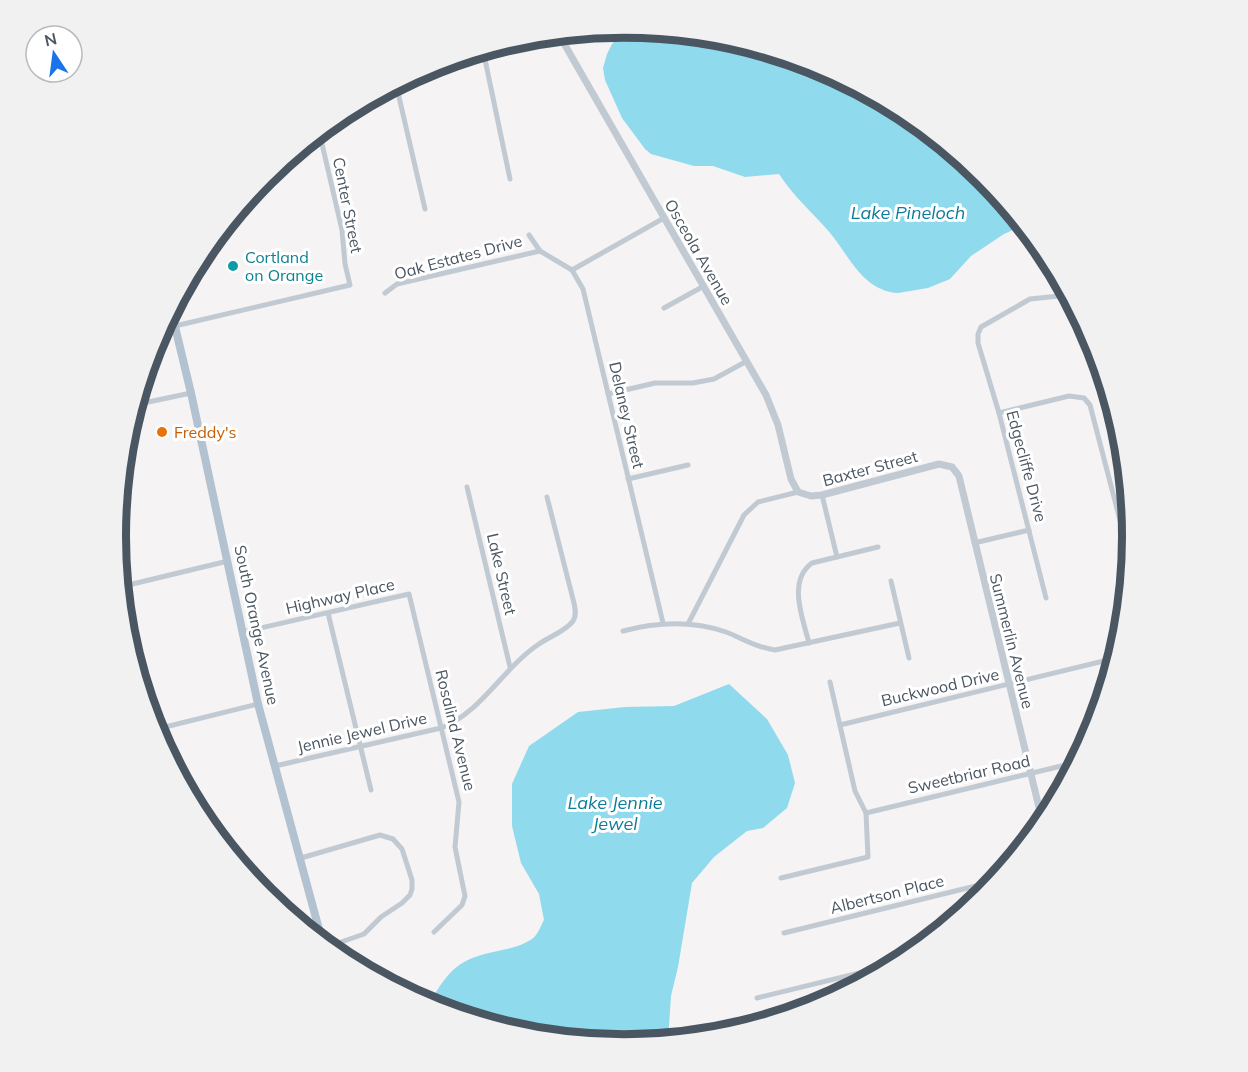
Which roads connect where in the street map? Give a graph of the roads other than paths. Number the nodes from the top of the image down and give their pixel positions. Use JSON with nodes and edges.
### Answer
{"nodes":[{"id":1,"x":563,"y":42,"type":"edge"},
{"id":2,"x":485,"y":57,"type":"edge"},
{"id":3,"x":398,"y":92,"type":"edge"},
{"id":4,"x":321,"y":141,"type":"edge"},
{"id":5,"x":510,"y":179,"type":"dead end"},
{"id":6,"x":425,"y":209,"type":"dead end"},
{"id":7,"x":664,"y":218,"type":"junction"},
{"id":8,"x":529,"y":235,"type":"dead end"},
{"id":9,"x":540,"y":251,"type":"junction"},
{"id":10,"x":572,"y":270,"type":"junction"},
{"id":11,"x":704,"y":286,"type":"junction"},
{"id":12,"x":385,"y":293,"type":"dead end"},
{"id":13,"x":1061,"y":296,"type":"edge"},
{"id":14,"x":664,"y":308,"type":"dead end"},
{"id":15,"x":174,"y":322,"type":"edge"},
{"id":16,"x":175,"y":326,"type":"junction"},
{"id":17,"x":747,"y":361,"type":"junction"},
{"id":18,"x":191,"y":393,"type":"junction"},
{"id":19,"x":608,"y":394,"type":"junction"},
{"id":20,"x":143,"y":403,"type":"edge"},
{"id":21,"x":999,"y":413,"type":"junction"},
{"id":22,"x":688,"y":465,"type":"dead end"},
{"id":23,"x":952,"y":467,"type":"joint"},
{"id":24,"x":628,"y":479,"type":"junction"},
{"id":25,"x":467,"y":487,"type":"dead end"},
{"id":26,"x":798,"y":492,"type":"junction"},
{"id":27,"x":822,"y":495,"type":"junction"},
{"id":28,"x":547,"y":497,"type":"dead end"},
{"id":29,"x":1122,"y":527,"type":"edge"},
{"id":30,"x":1029,"y":530,"type":"junction"},
{"id":31,"x":974,"y":543,"type":"junction"},
{"id":32,"x":878,"y":547,"type":"dead end"},
{"id":33,"x":837,"y":557,"type":"junction"},
{"id":34,"x":228,"y":561,"type":"junction"},
{"id":35,"x":891,"y":582,"type":"dead end"},
{"id":36,"x":128,"y":585,"type":"edge"},
{"id":37,"x":409,"y":594,"type":"joint"},
{"id":38,"x":1046,"y":598,"type":"dead end"},
{"id":39,"x":328,"y":614,"type":"junction"},
{"id":40,"x":663,"y":623,"type":"junction"},
{"id":41,"x":900,"y":623,"type":"junction"},
{"id":42,"x":688,"y":624,"type":"junction"},
{"id":43,"x":623,"y":631,"type":"dead end"},
{"id":44,"x":243,"y":632,"type":"junction"},
{"id":45,"x":809,"y":643,"type":"junction"},
{"id":46,"x":909,"y":658,"type":"dead end"},
{"id":47,"x":1107,"y":659,"type":"edge"},
{"id":48,"x":510,"y":667,"type":"junction"},
{"id":49,"x":830,"y":682,"type":"dead end"},
{"id":50,"x":1009,"y":684,"type":"junction"},
{"id":51,"x":258,"y":704,"type":"junction"},
{"id":52,"x":840,"y":725,"type":"junction"},
{"id":53,"x":163,"y":727,"type":"edge"},
{"id":54,"x":441,"y":728,"type":"junction"},
{"id":55,"x":359,"y":746,"type":"junction"},
{"id":56,"x":1067,"y":765,"type":"edge"},
{"id":57,"x":275,"y":766,"type":"junction"},
{"id":58,"x":1031,"y":773,"type":"junction"},
{"id":59,"x":370,"y":790,"type":"dead end"},
{"id":60,"x":1040,"y":810,"type":"edge"},
{"id":61,"x":866,"y":813,"type":"junction"},
{"id":62,"x":301,"y":858,"type":"junction"},
{"id":63,"x":781,"y":878,"type":"dead end"},
{"id":64,"x":979,"y":885,"type":"edge"},
{"id":65,"x":319,"y":930,"type":"edge"},
{"id":66,"x":434,"y":932,"type":"dead end"},
{"id":67,"x":784,"y":933,"type":"dead end"},
{"id":68,"x":338,"y":944,"type":"edge"},
{"id":69,"x":867,"y":971,"type":"edge"},
{"id":70,"x":757,"y":998,"type":"dead end"}],
"edges":[{"from":1,"to":7,"type":"street","name":"Osceola Avenue"},
{"from":2,"to":5,"type":"street"},
{"from":3,"to":6,"type":"street"},
{"from":4,"to":16,"type":"street","name":"Center Street"},
{"from":7,"to":10,"type":"street"},
{"from":7,"to":11,"type":"street","name":"Osceola Avenue"},
{"from":8,"to":9,"type":"street"},
{"from":9,"to":10,"type":"street"},
{"from":9,"to":12,"type":"street","name":"Oak Estates Drive"},
{"from":10,"to":19,"type":"street","name":"Delaney Street"},
{"from":11,"to":14,"type":"street"},
{"from":11,"to":17,"type":"street","name":"Osceola Avenue"},
{"from":13,"to":21,"type":"street","name":"Edgecliffe Drive"},
{"from":15,"to":16,"type":"main road","name":"South Orange Avenue"},
{"from":16,"to":18,"type":"main road","name":"South Orange Avenue"},
{"from":17,"to":19,"type":"street"},
{"from":17,"to":26,"type":"street","name":"Osceola Avenue"},
{"from":18,"to":20,"type":"street"},
{"from":18,"to":34,"type":"main road","name":"South Orange Avenue"},
{"from":19,"to":24,"type":"street","name":"Delaney Street"},
{"from":21,"to":29,"type":"street"},
{"from":21,"to":30,"type":"street","name":"Edgecliffe Drive"},
{"from":22,"to":24,"type":"street"},
{"from":23,"to":27,"type":"street","name":"Baxter Street"},
{"from":23,"to":31,"type":"street","name":"Summerlin Avenue"},
{"from":24,"to":40,"type":"street","name":"Delaney Street"},
{"from":25,"to":48,"type":"street","name":"Lake Street"},
{"from":26,"to":27,"type":"street","name":"Baxter Street"},
{"from":26,"to":42,"type":"street","name":"Baxter Street"},
{"from":27,"to":33,"type":"street"},
{"from":28,"to":48,"type":"street","name":"Jennie Jewel Drive"},
{"from":30,"to":31,"type":"street"},
{"from":30,"to":38,"type":"street","name":"Edgecliffe Drive"},
{"from":31,"to":50,"type":"street","name":"Summerlin Avenue"},
{"from":32,"to":33,"type":"street"},
{"from":33,"to":45,"type":"street"},
{"from":34,"to":36,"type":"street"},
{"from":34,"to":44,"type":"main road","name":"South Orange Avenue"},
{"from":35,"to":41,"type":"street"},
{"from":37,"to":39,"type":"street","name":"Highway Place"},
{"from":37,"to":54,"type":"street","name":"Rosalind Avenue"},
{"from":39,"to":44,"type":"street","name":"Highway Place"},
{"from":39,"to":55,"type":"street"},
{"from":40,"to":42,"type":"street"},
{"from":40,"to":43,"type":"street"},
{"from":41,"to":45,"type":"street"},
{"from":41,"to":46,"type":"street"},
{"from":42,"to":45,"type":"street"},
{"from":44,"to":51,"type":"main road","name":"South Orange Avenue"},
{"from":47,"to":50,"type":"street","name":"Buckwood Drive"},
{"from":48,"to":54,"type":"street","name":"Jennie Jewel Drive"},
{"from":49,"to":52,"type":"street"},
{"from":50,"to":52,"type":"street","name":"Buckwood Drive"},
{"from":50,"to":58,"type":"street","name":"Summerlin Avenue"},
{"from":51,"to":53,"type":"street"},
{"from":51,"to":57,"type":"main road","name":"South Orange Avenue"},
{"from":52,"to":61,"type":"street"},
{"from":54,"to":55,"type":"street","name":"Jennie Jewel Drive"},
{"from":54,"to":66,"type":"street","name":"Rosalind Avenue"},
{"from":55,"to":57,"type":"street","name":"Jennie Jewel Drive"},
{"from":55,"to":59,"type":"street"},
{"from":56,"to":58,"type":"street","name":"Sweetbriar Road"},
{"from":57,"to":62,"type":"main road","name":"South Orange Avenue"},
{"from":58,"to":60,"type":"street","name":"Summerlin Avenue"},
{"from":58,"to":61,"type":"street","name":"Sweetbriar Road"},
{"from":61,"to":63,"type":"street"},
{"from":62,"to":65,"type":"main road","name":"South Orange Avenue"},
{"from":62,"to":68,"type":"street"},
{"from":64,"to":67,"type":"street","name":"Albertson Place"},
{"from":69,"to":70,"type":"street"}]}
